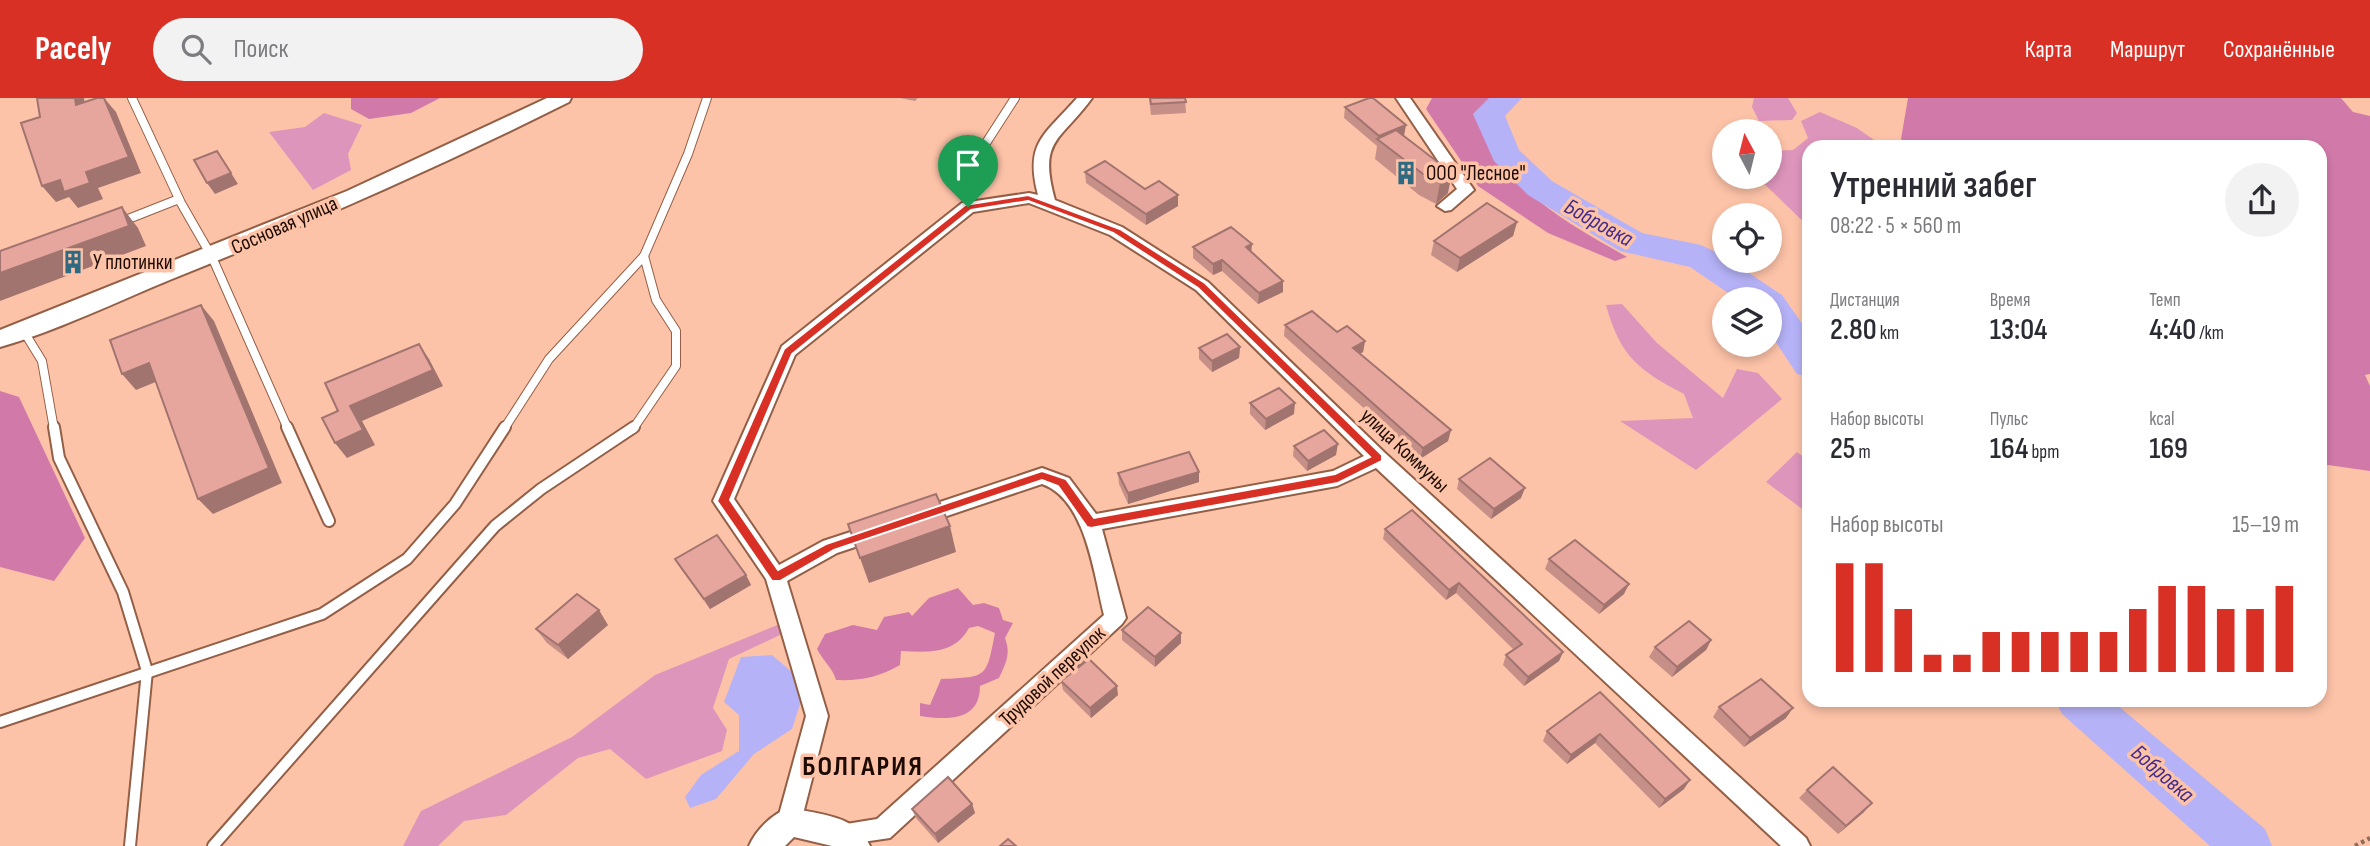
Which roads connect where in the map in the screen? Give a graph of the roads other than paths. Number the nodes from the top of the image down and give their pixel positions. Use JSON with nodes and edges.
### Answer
{"nodes":[{"id":1,"x":132,"y":98,"type":"edge"},
{"id":2,"x":562,"y":98,"type":"edge"},
{"id":3,"x":708,"y":98,"type":"edge"},
{"id":4,"x":1015,"y":98,"type":"edge"},
{"id":5,"x":1085,"y":98,"type":"edge"},
{"id":6,"x":1403,"y":98,"type":"edge"},
{"id":7,"x":966,"y":174,"type":"dead end"},
{"id":8,"x":179,"y":199,"type":"junction"},
{"id":9,"x":1048,"y":203,"type":"junction"},
{"id":10,"x":1444,"y":206,"type":"dead end"},
{"id":11,"x":102,"y":229,"type":"edge"},
{"id":12,"x":644,"y":256,"type":"junction"},
{"id":13,"x":212,"y":257,"type":"junction"},
{"id":14,"x":23,"y":330,"type":"junction"},
{"id":15,"x":0,"y":339,"type":"edge"},
{"id":16,"x":1378,"y":458,"type":"junction"},
{"id":17,"x":330,"y":521,"type":"dead end"},
{"id":18,"x":1091,"y":523,"type":"junction"},
{"id":19,"x":776,"y":577,"type":"junction"},
{"id":20,"x":147,"y":671,"type":"junction"},
{"id":21,"x":0,"y":722,"type":"edge"},
{"id":22,"x":789,"y":822,"type":"junction"},
{"id":23,"x":849,"y":840,"type":"edge"},
{"id":24,"x":130,"y":846,"type":"edge"},
{"id":25,"x":213,"y":846,"type":"edge"},
{"id":26,"x":764,"y":846,"type":"edge"},
{"id":27,"x":1798,"y":846,"type":"edge"}],
"edges":[{"from":1,"to":8,"type":"lane"},
{"from":2,"to":13,"type":"street","name":"Сосновая улица"},
{"from":3,"to":12,"type":"lane"},
{"from":4,"to":7,"type":"lane"},
{"from":5,"to":9,"type":"street"},
{"from":6,"to":10,"type":"street"},
{"from":8,"to":11,"type":"lane"},
{"from":8,"to":13,"type":"lane"},
{"from":9,"to":16,"type":"street","name":"улица Коммуны"},
{"from":9,"to":19,"type":"street"},
{"from":12,"to":20,"type":"lane"},
{"from":12,"to":25,"type":"lane"},
{"from":13,"to":14,"type":"street","name":"Сосновая улица"},
{"from":13,"to":17,"type":"lane"},
{"from":14,"to":15,"type":"street","name":"Сосновая улица"},
{"from":14,"to":20,"type":"lane"},
{"from":16,"to":18,"type":"street"},
{"from":16,"to":27,"type":"street","name":"улица Коммуны"},
{"from":18,"to":19,"type":"street"},
{"from":18,"to":23,"type":"street","name":"Трудовой переулок"},
{"from":19,"to":22,"type":"street"},
{"from":20,"to":21,"type":"lane"},
{"from":20,"to":24,"type":"lane"},
{"from":22,"to":23,"type":"street"},
{"from":22,"to":26,"type":"street"}]}
